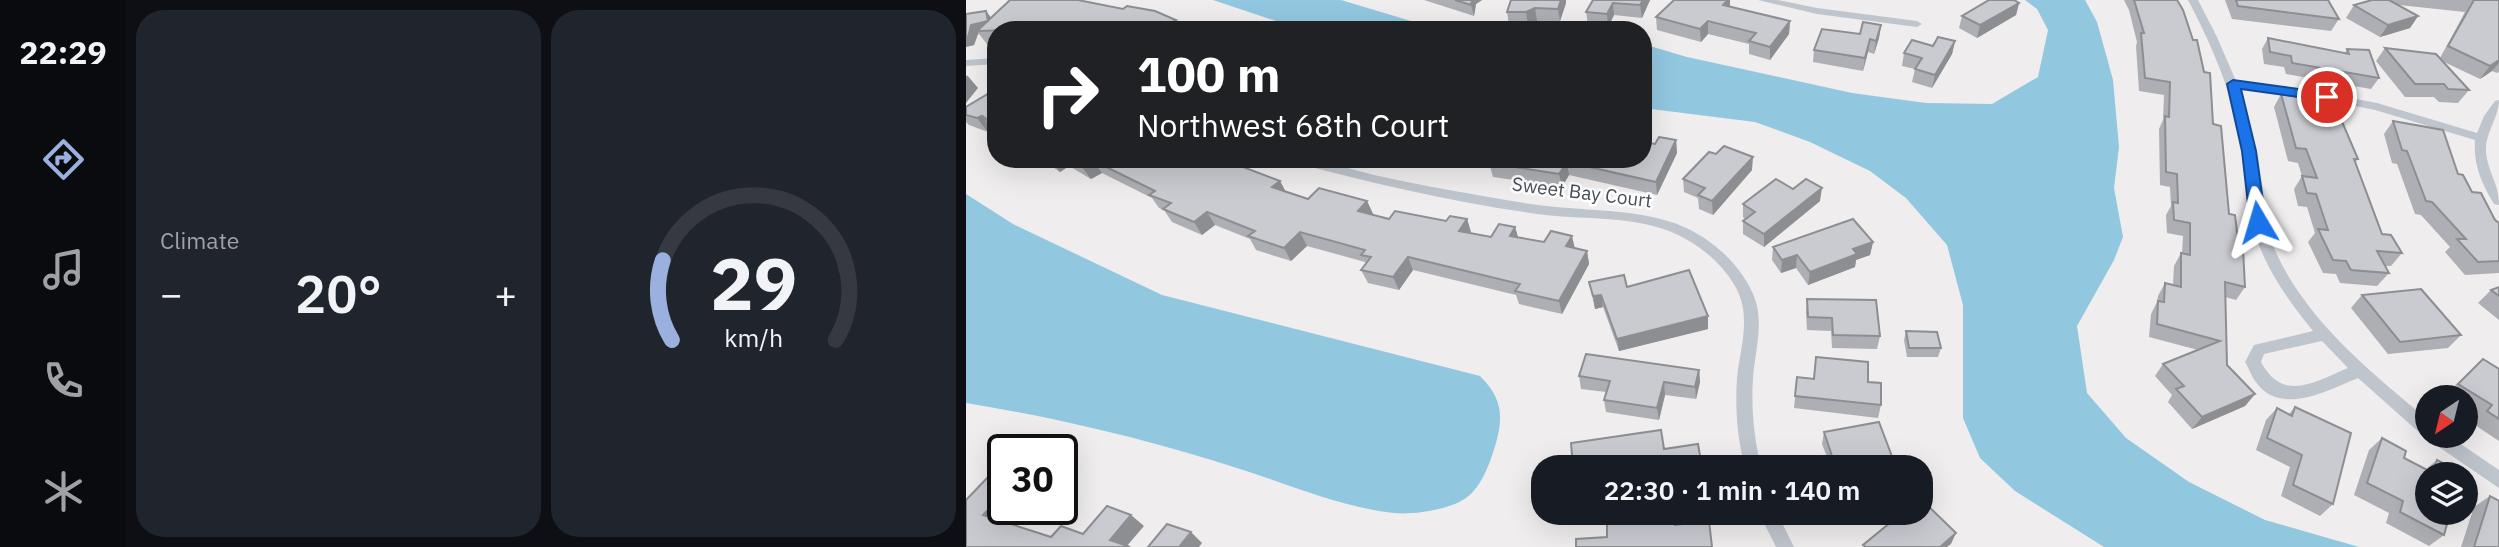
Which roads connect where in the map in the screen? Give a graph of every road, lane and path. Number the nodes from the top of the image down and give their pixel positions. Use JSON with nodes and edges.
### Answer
{"nodes":[{"id":1,"x":1763,"y":0,"type":"edge"},
{"id":2,"x":2193,"y":0,"type":"edge"},
{"id":3,"x":1917,"y":24,"type":"dead end"},
{"id":4,"x":987,"y":62,"type":"edge"},
{"id":5,"x":966,"y":63,"type":"edge"},
{"id":6,"x":2233,"y":84,"type":"junction"},
{"id":7,"x":2499,"y":103,"type":"edge"},
{"id":8,"x":2480,"y":138,"type":"junction"},
{"id":9,"x":1335,"y":168,"type":"edge"},
{"id":10,"x":2499,"y":201,"type":"edge"},
{"id":11,"x":2326,"y":334,"type":"junction"},
{"id":12,"x":2357,"y":371,"type":"junction"},
{"id":13,"x":2415,"y":419,"type":"edge"},
{"id":14,"x":2453,"y":448,"type":"edge"},
{"id":15,"x":1751,"y":455,"type":"edge"},
{"id":16,"x":2499,"y":480,"type":"edge"},
{"id":17,"x":1775,"y":525,"type":"edge"},
{"id":18,"x":1785,"y":547,"type":"edge"}],
"edges":[{"from":1,"to":3,"type":"street"},
{"from":2,"to":6,"type":"street"},
{"from":4,"to":5,"type":"street"},
{"from":6,"to":8,"type":"street"},
{"from":6,"to":11,"type":"street"},
{"from":7,"to":8,"type":"street"},
{"from":8,"to":10,"type":"street"},
{"from":9,"to":15,"type":"street","name":"Sweet Bay Court"},
{"from":11,"to":12,"type":"street"},
{"from":11,"to":12,"type":"street"},
{"from":12,"to":13,"type":"street"},
{"from":14,"to":16,"type":"street"},
{"from":17,"to":18,"type":"street"}]}
